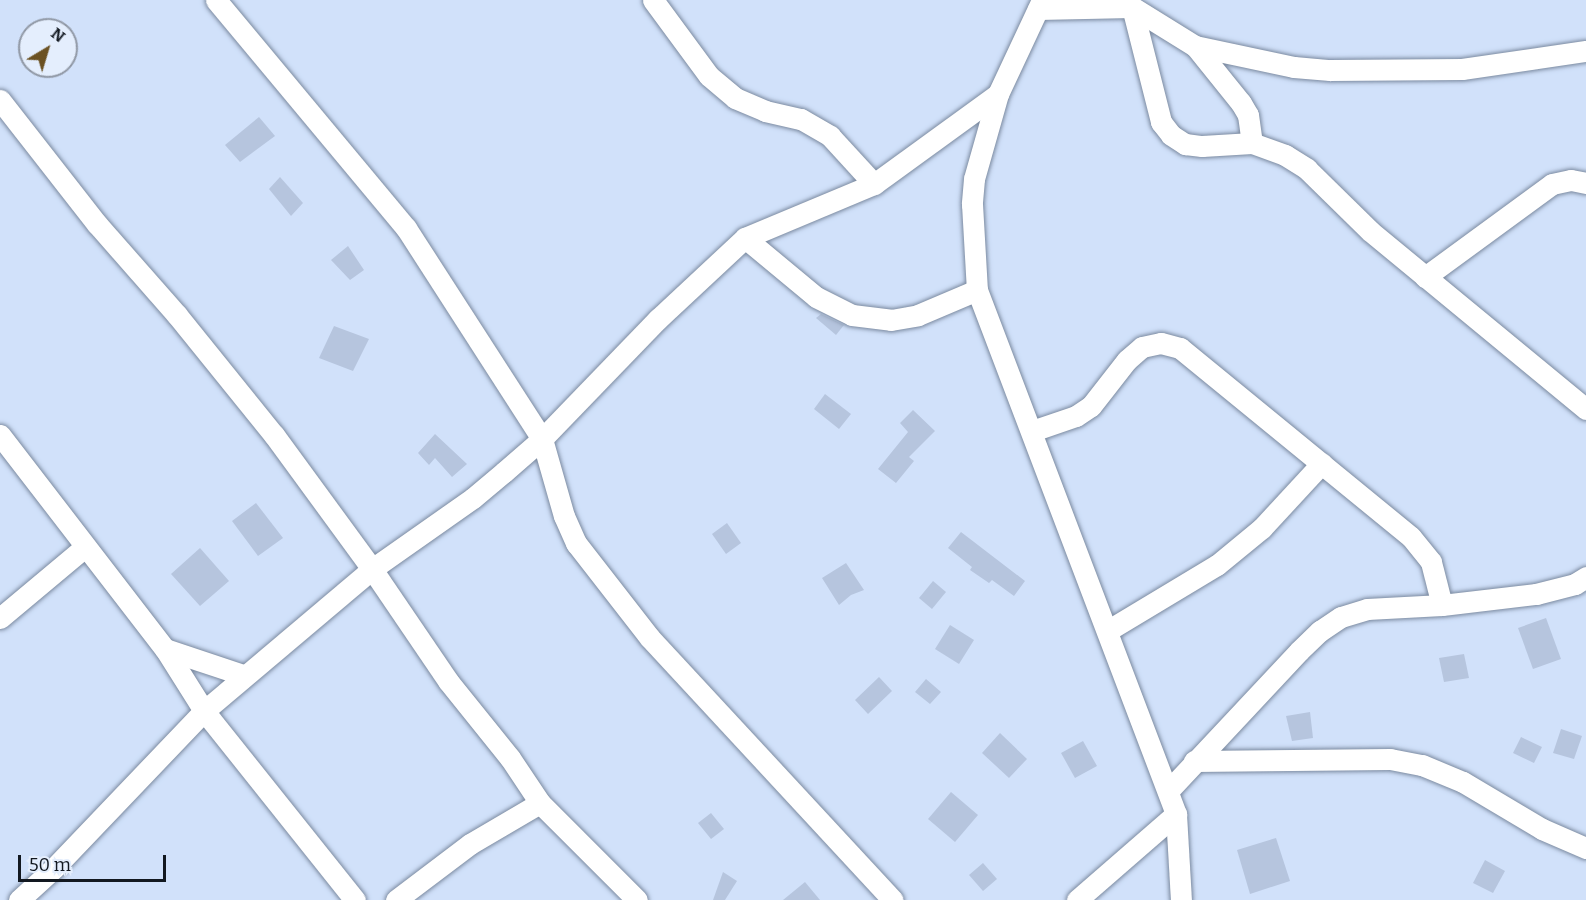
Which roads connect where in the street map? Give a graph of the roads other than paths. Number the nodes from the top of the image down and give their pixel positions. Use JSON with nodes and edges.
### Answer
{"nodes":[{"id":1,"x":216,"y":0,"type":"edge"},
{"id":2,"x":653,"y":0,"type":"edge"},
{"id":3,"x":1040,"y":4,"type":"edge"},
{"id":4,"x":1132,"y":7,"type":"junction"},
{"id":5,"x":1195,"y":46,"type":"junction"},
{"id":6,"x":1586,"y":51,"type":"edge"},
{"id":7,"x":998,"y":94,"type":"junction"},
{"id":8,"x":0,"y":100,"type":"edge"},
{"id":9,"x":1252,"y":143,"type":"junction"},
{"id":10,"x":1586,"y":183,"type":"edge"},
{"id":11,"x":874,"y":184,"type":"junction"},
{"id":12,"x":745,"y":238,"type":"junction"},
{"id":13,"x":1425,"y":277,"type":"junction"},
{"id":14,"x":977,"y":290,"type":"junction"},
{"id":15,"x":1586,"y":409,"type":"edge"},
{"id":16,"x":1032,"y":431,"type":"junction"},
{"id":17,"x":0,"y":435,"type":"edge"},
{"id":18,"x":542,"y":439,"type":"junction"},
{"id":19,"x":1323,"y":463,"type":"junction"},
{"id":20,"x":85,"y":547,"type":"junction"},
{"id":21,"x":372,"y":569,"type":"junction"},
{"id":22,"x":1586,"y":577,"type":"edge"},
{"id":23,"x":1442,"y":605,"type":"junction"},
{"id":24,"x":0,"y":618,"type":"edge"},
{"id":25,"x":1107,"y":631,"type":"junction"},
{"id":26,"x":165,"y":649,"type":"junction"},
{"id":27,"x":243,"y":675,"type":"junction"},
{"id":28,"x":204,"y":711,"type":"junction"},
{"id":29,"x":1194,"y":761,"type":"junction"},
{"id":30,"x":1168,"y":790,"type":"junction"},
{"id":31,"x":540,"y":803,"type":"junction"},
{"id":32,"x":1176,"y":814,"type":"junction"},
{"id":33,"x":1586,"y":848,"type":"edge"},
{"id":34,"x":19,"y":900,"type":"edge"},
{"id":35,"x":355,"y":900,"type":"edge"},
{"id":36,"x":396,"y":900,"type":"edge"},
{"id":37,"x":637,"y":900,"type":"edge"},
{"id":38,"x":892,"y":900,"type":"edge"},
{"id":39,"x":1077,"y":900,"type":"edge"},
{"id":40,"x":1181,"y":900,"type":"edge"}],
"edges":[{"from":1,"to":18,"type":"street"},
{"from":2,"to":11,"type":"street"},
{"from":3,"to":4,"type":"street"},
{"from":3,"to":7,"type":"street"},
{"from":4,"to":5,"type":"street"},
{"from":4,"to":9,"type":"street"},
{"from":5,"to":6,"type":"street"},
{"from":5,"to":9,"type":"street"},
{"from":7,"to":11,"type":"street"},
{"from":7,"to":14,"type":"street"},
{"from":8,"to":21,"type":"street"},
{"from":9,"to":13,"type":"street"},
{"from":10,"to":13,"type":"street"},
{"from":11,"to":12,"type":"street"},
{"from":12,"to":14,"type":"street"},
{"from":12,"to":18,"type":"street"},
{"from":13,"to":15,"type":"street"},
{"from":14,"to":16,"type":"street"},
{"from":16,"to":19,"type":"street"},
{"from":16,"to":25,"type":"street"},
{"from":17,"to":20,"type":"street"},
{"from":18,"to":21,"type":"street"},
{"from":18,"to":38,"type":"street"},
{"from":19,"to":23,"type":"street"},
{"from":19,"to":25,"type":"street"},
{"from":20,"to":24,"type":"street"},
{"from":20,"to":26,"type":"street"},
{"from":21,"to":27,"type":"street"},
{"from":21,"to":31,"type":"street"},
{"from":22,"to":23,"type":"street"},
{"from":23,"to":29,"type":"street"},
{"from":25,"to":30,"type":"street"},
{"from":26,"to":27,"type":"street"},
{"from":26,"to":28,"type":"street"},
{"from":27,"to":28,"type":"street"},
{"from":28,"to":34,"type":"street"},
{"from":28,"to":35,"type":"street"},
{"from":29,"to":30,"type":"street"},
{"from":29,"to":33,"type":"street"},
{"from":30,"to":32,"type":"street"},
{"from":31,"to":36,"type":"street"},
{"from":31,"to":37,"type":"street"},
{"from":32,"to":39,"type":"street"},
{"from":32,"to":40,"type":"street"}]}
